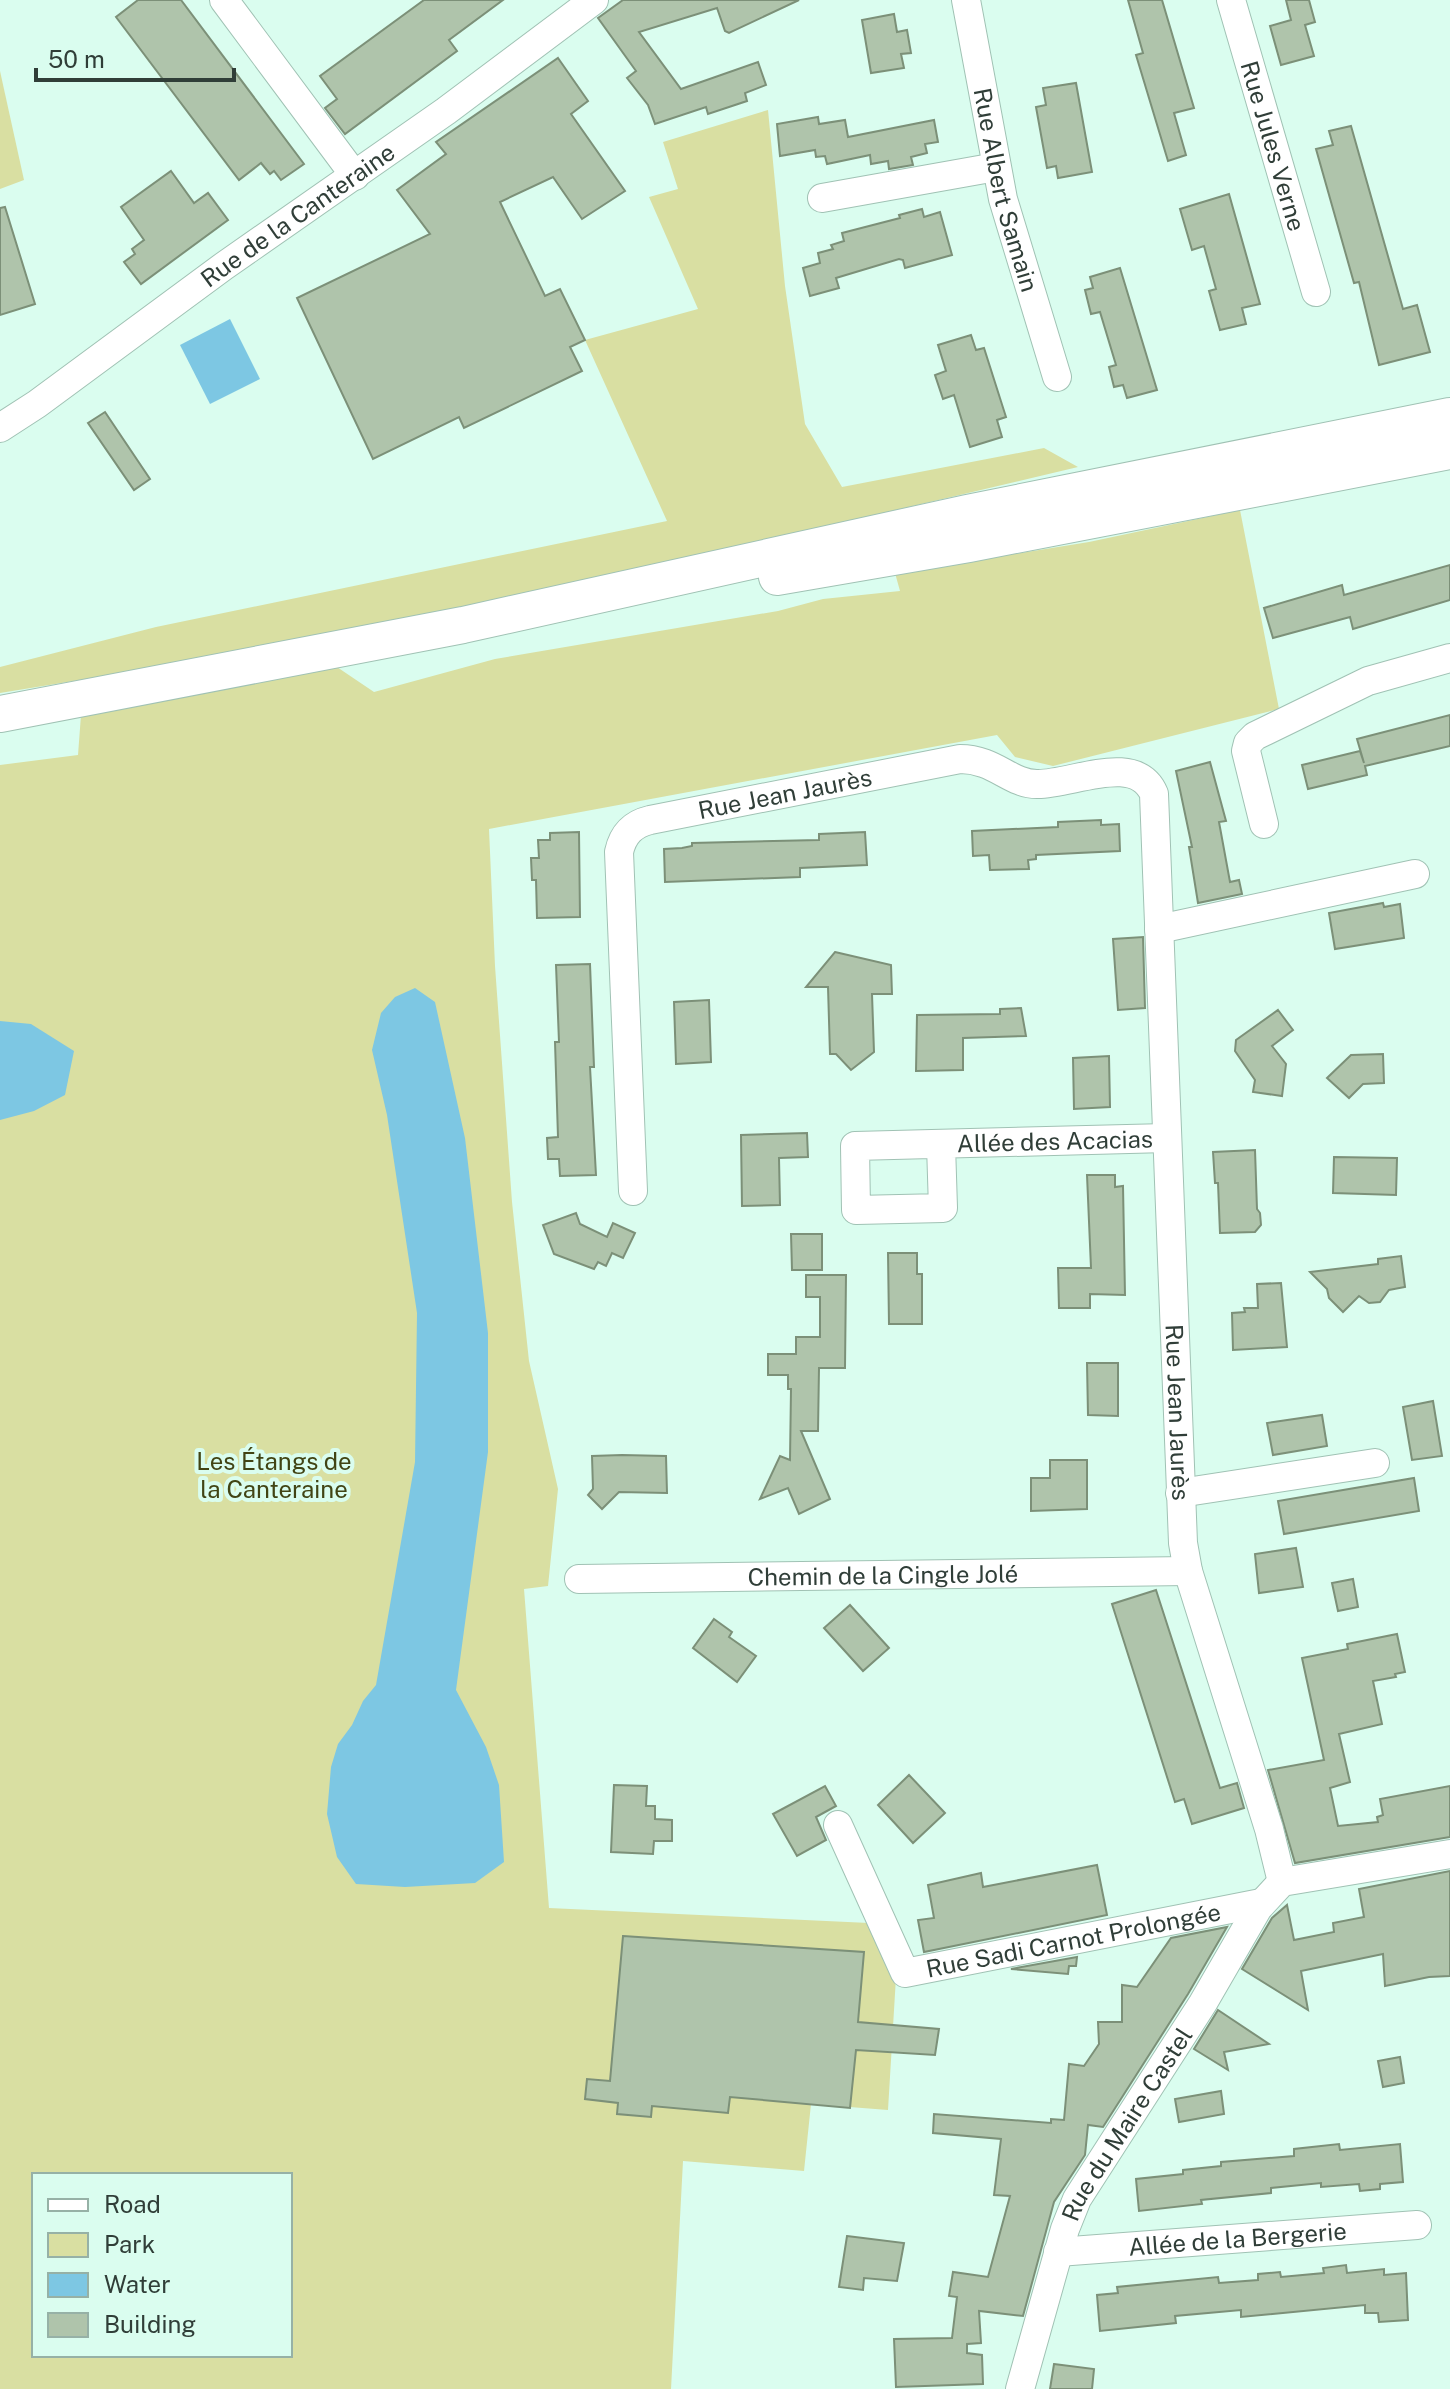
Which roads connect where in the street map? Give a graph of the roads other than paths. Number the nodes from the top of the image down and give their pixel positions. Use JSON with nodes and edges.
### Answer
{"nodes":[{"id":1,"x":224,"y":0,"type":"edge"},
{"id":2,"x":594,"y":0,"type":"edge"},
{"id":3,"x":966,"y":0,"type":"edge"},
{"id":4,"x":1231,"y":0,"type":"edge"},
{"id":5,"x":996,"y":167,"type":"junction"},
{"id":6,"x":355,"y":176,"type":"junction"},
{"id":7,"x":822,"y":198,"type":"dead end"},
{"id":8,"x":1316,"y":292,"type":"dead end"},
{"id":9,"x":1057,"y":377,"type":"dead end"},
{"id":10,"x":1450,"y":416,"type":"edge"},
{"id":11,"x":0,"y":428,"type":"edge"},
{"id":12,"x":1450,"y":451,"type":"edge"},
{"id":13,"x":463,"y":625,"type":"junction"},
{"id":14,"x":1450,"y":658,"type":"edge"},
{"id":15,"x":0,"y":714,"type":"edge"},
{"id":16,"x":1264,"y":824,"type":"dead end"},
{"id":17,"x":1415,"y":874,"type":"dead end"},
{"id":18,"x":1159,"y":929,"type":"junction"},
{"id":19,"x":1167,"y":1138,"type":"junction"},
{"id":20,"x":941,"y":1145,"type":"dead end"},
{"id":21,"x":633,"y":1191,"type":"dead end"},
{"id":22,"x":1375,"y":1463,"type":"dead end"},
{"id":23,"x":1180,"y":1493,"type":"junction"},
{"id":24,"x":1188,"y":1571,"type":"junction"},
{"id":25,"x":579,"y":1579,"type":"dead end"},
{"id":26,"x":838,"y":1825,"type":"dead end"},
{"id":27,"x":1450,"y":1854,"type":"edge"},
{"id":28,"x":1282,"y":1882,"type":"junction"},
{"id":29,"x":1261,"y":1903,"type":"junction"},
{"id":30,"x":1417,"y":2225,"type":"dead end"},
{"id":31,"x":1058,"y":2252,"type":"junction"},
{"id":32,"x":1020,"y":2389,"type":"edge"}],
"edges":[{"from":1,"to":6,"type":"street"},
{"from":2,"to":6,"type":"street","name":"Rue de la Canteraine"},
{"from":3,"to":5,"type":"street","name":"Rue Albert Samain"},
{"from":4,"to":8,"type":"street","name":"Rue Jules Verne"},
{"from":5,"to":7,"type":"street"},
{"from":5,"to":9,"type":"street","name":"Rue Albert Samain"},
{"from":6,"to":11,"type":"street","name":"Rue de la Canteraine"},
{"from":10,"to":13,"type":"main road"},
{"from":12,"to":13,"type":"main road"},
{"from":13,"to":15,"type":"main road"},
{"from":14,"to":16,"type":"street"},
{"from":17,"to":18,"type":"street"},
{"from":18,"to":19,"type":"street","name":"Rue Jean Jaurès"},
{"from":18,"to":21,"type":"street","name":"Rue Jean Jaurès"},
{"from":19,"to":20,"type":"street","name":"Allée des Acacias"},
{"from":19,"to":23,"type":"street","name":"Rue Jean Jaurès"},
{"from":22,"to":23,"type":"street"},
{"from":23,"to":24,"type":"street","name":"Rue Jean Jaurès"},
{"from":24,"to":25,"type":"street","name":"Chemin de la Cingle Jolé"},
{"from":24,"to":28,"type":"street","name":"Rue Jean Jaurès"},
{"from":26,"to":29,"type":"street","name":"Rue Sadi Carnot Prolongée"},
{"from":27,"to":28,"type":"street"},
{"from":28,"to":29,"type":"street","name":"Rue du Maire Castel"},
{"from":29,"to":31,"type":"street","name":"Rue du Maire Castel"},
{"from":30,"to":31,"type":"street","name":"Allée de la Bergerie"},
{"from":31,"to":32,"type":"street","name":"Rue du Maire Castel"}]}
